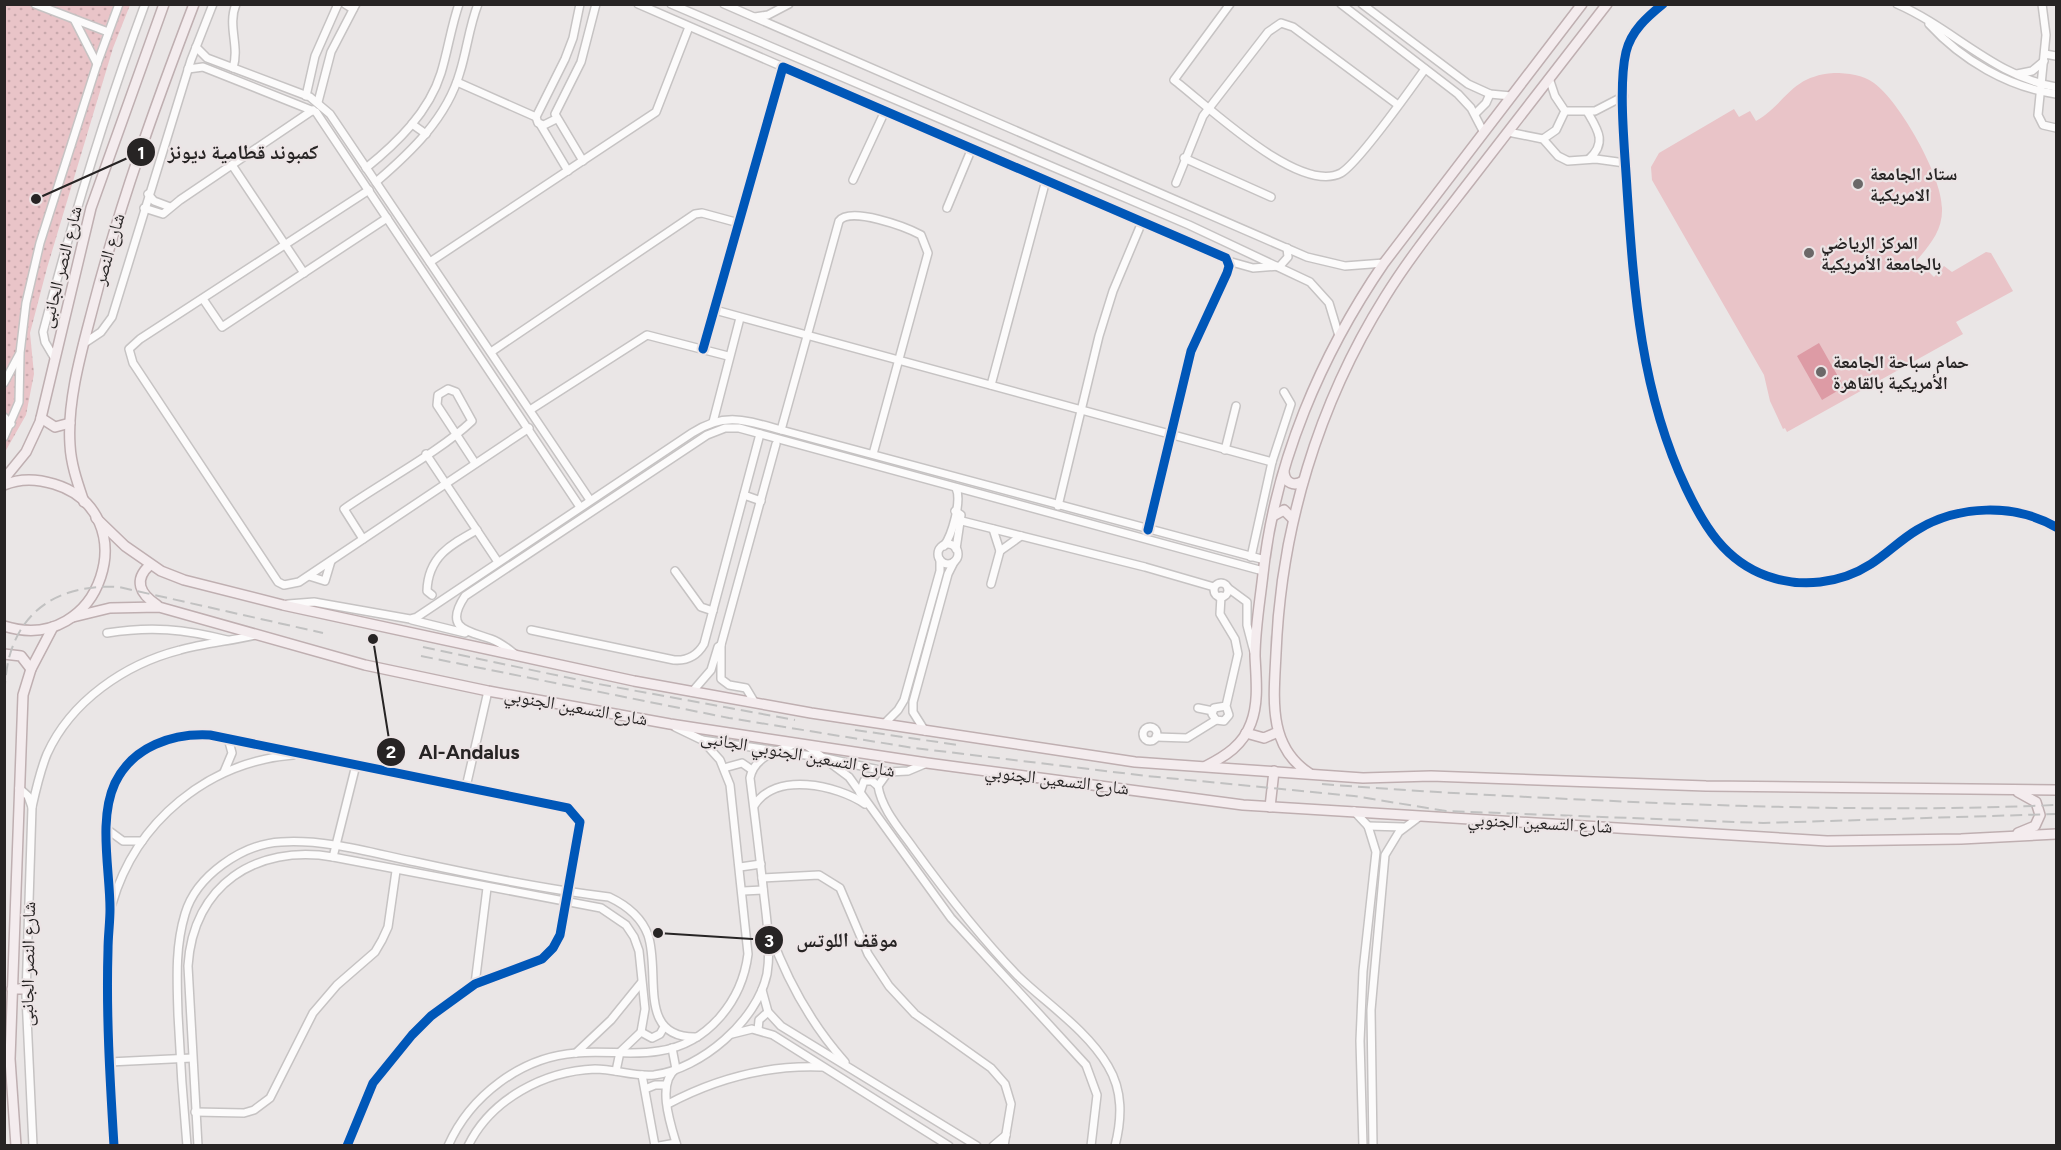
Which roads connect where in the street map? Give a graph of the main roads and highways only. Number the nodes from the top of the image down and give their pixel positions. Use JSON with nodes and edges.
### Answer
{"nodes":[{"id":1,"x":164,"y":4,"type":"edge"},
{"id":2,"x":194,"y":4,"type":"edge"},
{"id":3,"x":1582,"y":4,"type":"edge"},
{"id":4,"x":1606,"y":4,"type":"edge"},
{"id":5,"x":41,"y":418,"type":"junction"},
{"id":6,"x":70,"y":423,"type":"junction"},
{"id":7,"x":1284,"y":472,"type":"junction"},
{"id":8,"x":4,"y":479,"type":"edge"},
{"id":9,"x":1303,"y":481,"type":"junction"},
{"id":10,"x":4,"y":485,"type":"edge"},
{"id":11,"x":84,"y":502,"type":"junction"},
{"id":12,"x":1273,"y":516,"type":"junction"},
{"id":13,"x":96,"y":519,"type":"junction"},
{"id":14,"x":1293,"y":519,"type":"junction"},
{"id":15,"x":150,"y":565,"type":"junction"},
{"id":16,"x":159,"y":607,"type":"junction"},
{"id":17,"x":73,"y":617,"type":"junction"},
{"id":18,"x":4,"y":626,"type":"edge"},
{"id":19,"x":53,"y":627,"type":"junction"},
{"id":20,"x":4,"y":654,"type":"edge"},
{"id":21,"x":31,"y":669,"type":"junction"},
{"id":22,"x":1278,"y":732,"type":"junction"},
{"id":23,"x":1246,"y":733,"type":"junction"},
{"id":24,"x":1202,"y":768,"type":"junction"},
{"id":25,"x":1274,"y":771,"type":"junction"},
{"id":26,"x":1311,"y":774,"type":"junction"},
{"id":27,"x":2056,"y":790,"type":"edge"},
{"id":28,"x":2016,"y":791,"type":"junction"},
{"id":29,"x":1270,"y":807,"type":"junction"},
{"id":30,"x":2056,"y":834,"type":"edge"},
{"id":31,"x":2002,"y":838,"type":"junction"},
{"id":32,"x":12,"y":989,"type":"junction"},
{"id":33,"x":26,"y":989,"type":"road end"},
{"id":34,"x":16,"y":1146,"type":"edge"}],
"edges":[{"from":1,"to":5,"type":"main road","name":"شارع النصر"},
{"from":2,"to":6,"type":"main road","name":"شارع النصر"},
{"from":3,"to":7,"type":"main road"},
{"from":4,"to":9,"type":"main road"},
{"from":5,"to":6,"type":"main road"},
{"from":5,"to":8,"type":"main road","name":"شارع النصر"},
{"from":6,"to":11,"type":"main road","name":"شارع النصر"},
{"from":7,"to":9,"type":"main road"},
{"from":7,"to":12,"type":"main road"},
{"from":9,"to":14,"type":"main road"},
{"from":10,"to":11,"type":"main road"},
{"from":11,"to":13,"type":"main road"},
{"from":12,"to":14,"type":"main road"},
{"from":12,"to":23,"type":"main road"},
{"from":13,"to":15,"type":"main road","name":"شارع التسعين الجنوبي"},
{"from":13,"to":17,"type":"main road"},
{"from":14,"to":22,"type":"main road"},
{"from":15,"to":16,"type":"main road"},
{"from":15,"to":24,"type":"main road","name":"شارع التسعين الجنوبي"},
{"from":16,"to":17,"type":"main road","name":"شارع التسعين الجنوبي"},
{"from":16,"to":29,"type":"main road","name":"شارع التسعين الجنوبي"},
{"from":17,"to":19,"type":"main road"},
{"from":18,"to":19,"type":"main road"},
{"from":19,"to":21,"type":"main road"},
{"from":20,"to":21,"type":"main road"},
{"from":21,"to":32,"type":"main road"},
{"from":22,"to":23,"type":"main road"},
{"from":22,"to":26,"type":"main road"},
{"from":23,"to":24,"type":"main road"},
{"from":24,"to":25,"type":"main road","name":"شارع التسعين الجنوبي"},
{"from":25,"to":26,"type":"main road","name":"شارع التسعين الجنوبي"},
{"from":25,"to":29,"type":"main road"},
{"from":26,"to":28,"type":"main road","name":"شارع التسعين الجنوبي"},
{"from":27,"to":28,"type":"main road","name":"شارع التسعين الجنوبي"},
{"from":28,"to":31,"type":"main road"},
{"from":29,"to":31,"type":"main road","name":"شارع التسعين الجنوبي"},
{"from":30,"to":31,"type":"main road","name":"شارع التسعين الجنوبي"},
{"from":32,"to":33,"type":"main road"},
{"from":32,"to":34,"type":"main road"}]}
